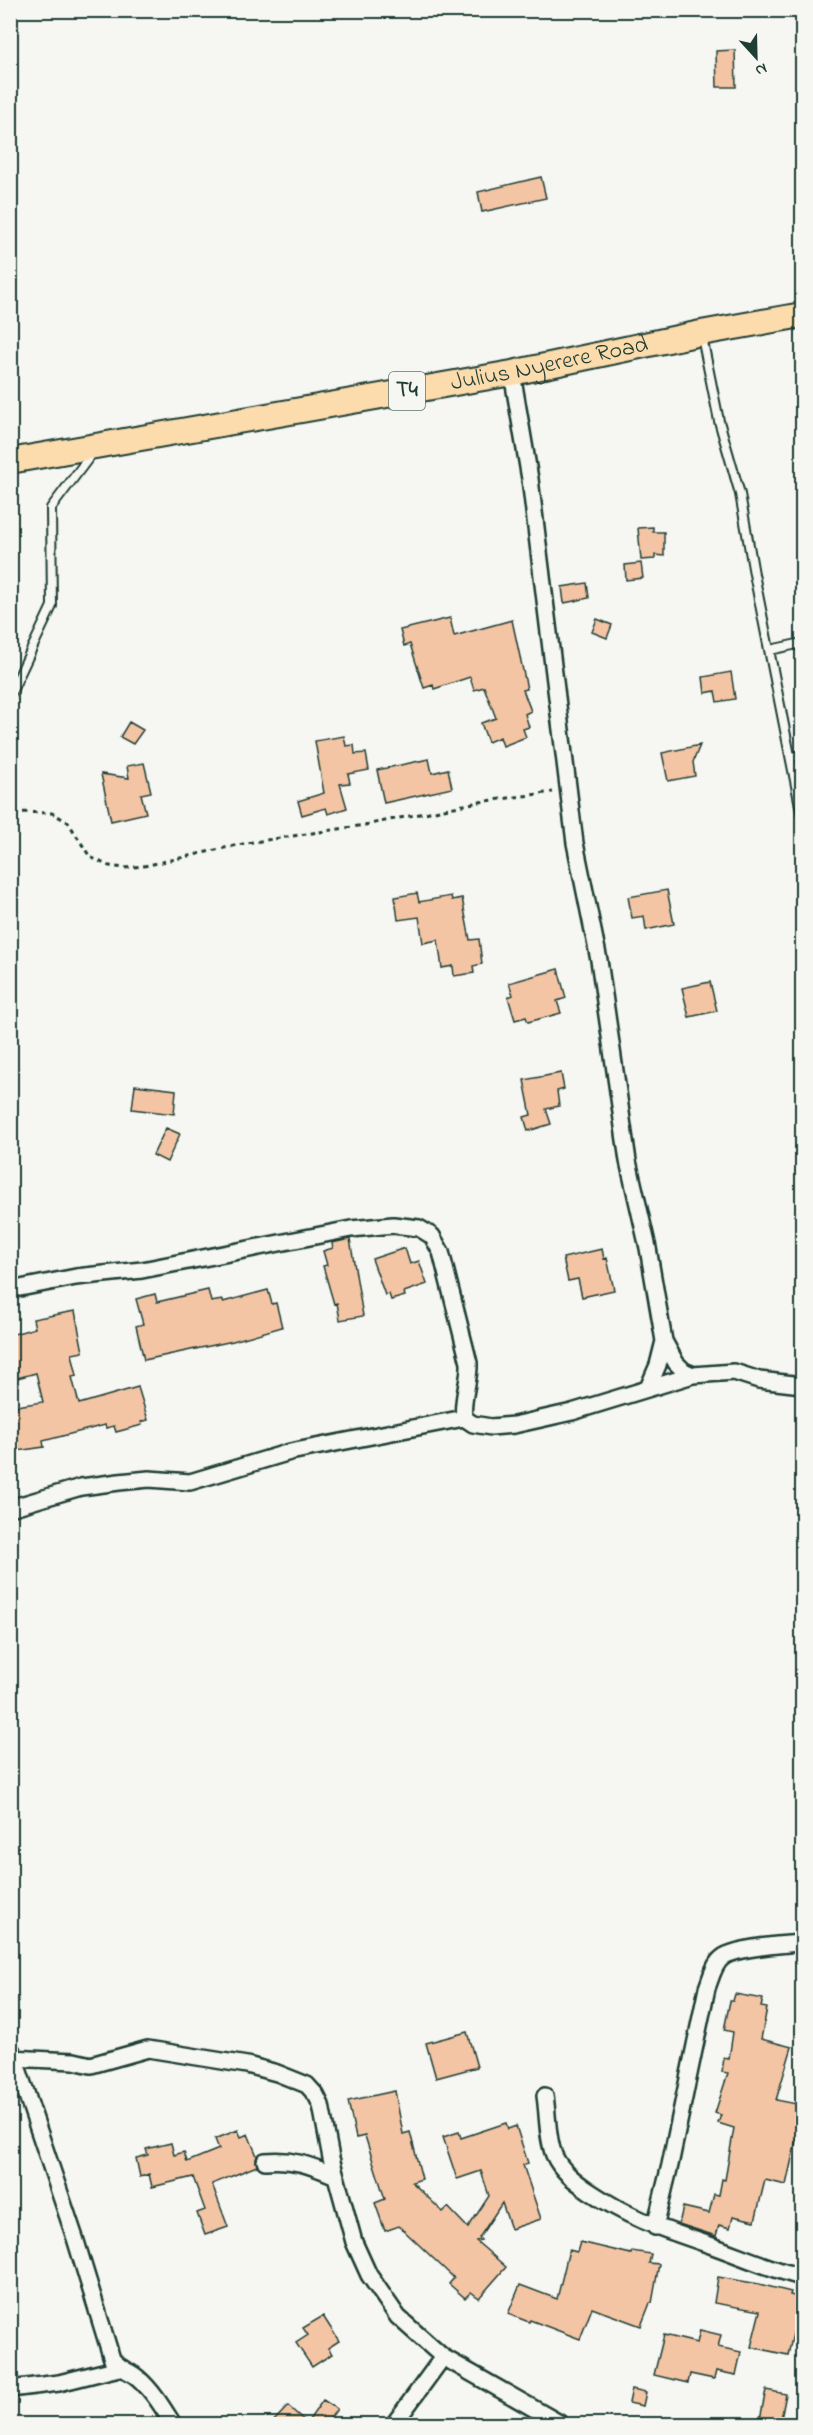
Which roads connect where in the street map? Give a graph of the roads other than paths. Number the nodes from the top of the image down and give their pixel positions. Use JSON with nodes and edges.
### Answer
{"nodes":[{"id":1,"x":802,"y":315,"type":"edge"},
{"id":2,"x":701,"y":333,"type":"junction"},
{"id":3,"x":512,"y":373,"type":"junction"},
{"id":4,"x":97,"y":446,"type":"junction"},
{"id":5,"x":10,"y":461,"type":"edge"},
{"id":6,"x":802,"y":643,"type":"edge"},
{"id":7,"x":770,"y":650,"type":"junction"},
{"id":8,"x":10,"y":695,"type":"edge"},
{"id":9,"x":802,"y":754,"type":"edge"},
{"id":10,"x":791,"y":757,"type":"junction"},
{"id":11,"x":802,"y":816,"type":"edge"},
{"id":12,"x":10,"y":1290,"type":"edge"},
{"id":13,"x":664,"y":1341,"type":"junction"},
{"id":14,"x":693,"y":1375,"type":"junction"},
{"id":15,"x":802,"y":1385,"type":"edge"},
{"id":16,"x":648,"y":1388,"type":"junction"},
{"id":17,"x":464,"y":1418,"type":"junction"},
{"id":18,"x":10,"y":1508,"type":"edge"},
{"id":19,"x":802,"y":1942,"type":"edge"},
{"id":20,"x":12,"y":2055,"type":"edge"},
{"id":21,"x":545,"y":2096,"type":"dead end"},
{"id":22,"x":266,"y":2162,"type":"dead end"},
{"id":23,"x":336,"y":2176,"type":"junction"},
{"id":24,"x":655,"y":2227,"type":"junction"},
{"id":25,"x":802,"y":2277,"type":"edge"},
{"id":26,"x":443,"y":2357,"type":"junction"},
{"id":27,"x":119,"y":2368,"type":"junction"},
{"id":28,"x":10,"y":2389,"type":"edge"},
{"id":29,"x":173,"y":2424,"type":"edge"},
{"id":30,"x":394,"y":2424,"type":"edge"},
{"id":31,"x":561,"y":2424,"type":"edge"}],
"edges":[{"from":1,"to":2,"type":"highway","name":"Julius Nyerere Road","number":"T4"},
{"from":2,"to":3,"type":"highway","name":"Julius Nyerere Road","number":"T4"},
{"from":2,"to":7,"type":"lane"},
{"from":3,"to":4,"type":"highway","name":"Julius Nyerere Road","number":"T4"},
{"from":3,"to":13,"type":"street"},
{"from":4,"to":5,"type":"highway","name":"Julius Nyerere Road","number":"T4"},
{"from":4,"to":8,"type":"lane"},
{"from":6,"to":7,"type":"lane"},
{"from":7,"to":10,"type":"lane"},
{"from":9,"to":10,"type":"lane"},
{"from":10,"to":11,"type":"lane"},
{"from":12,"to":17,"type":"street"},
{"from":13,"to":14,"type":"street"},
{"from":13,"to":16,"type":"street"},
{"from":14,"to":15,"type":"street"},
{"from":14,"to":16,"type":"street"},
{"from":16,"to":17,"type":"street"},
{"from":17,"to":18,"type":"street"},
{"from":19,"to":24,"type":"street"},
{"from":20,"to":23,"type":"street"},
{"from":20,"to":27,"type":"street"},
{"from":21,"to":24,"type":"street"},
{"from":22,"to":23,"type":"street"},
{"from":23,"to":26,"type":"street"},
{"from":24,"to":25,"type":"street"},
{"from":26,"to":30,"type":"street"},
{"from":26,"to":31,"type":"street"},
{"from":27,"to":28,"type":"street"},
{"from":27,"to":29,"type":"street"}]}
